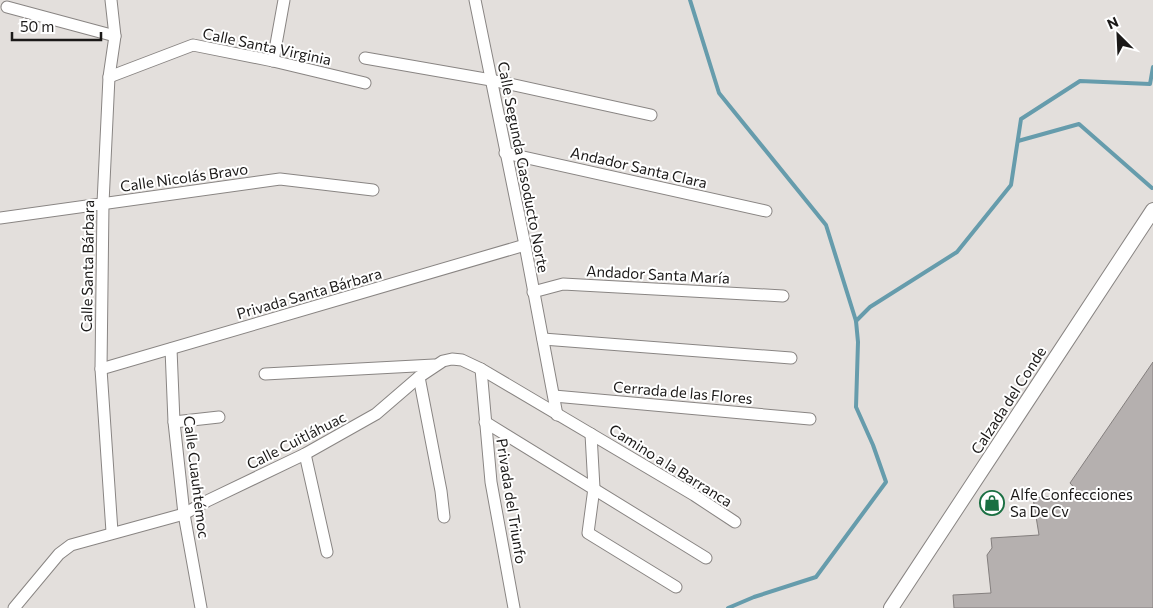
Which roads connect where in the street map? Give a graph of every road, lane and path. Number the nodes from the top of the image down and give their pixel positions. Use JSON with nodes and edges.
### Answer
{"nodes":[{"id":1,"x":111,"y":0,"type":"edge"},
{"id":2,"x":284,"y":0,"type":"edge"},
{"id":3,"x":475,"y":0,"type":"edge"},
{"id":4,"x":7,"y":7,"type":"dead end"},
{"id":5,"x":115,"y":36,"type":"junction"},
{"id":6,"x":365,"y":58,"type":"dead end"},
{"id":7,"x":273,"y":61,"type":"junction"},
{"id":8,"x":108,"y":77,"type":"junction"},
{"id":9,"x":491,"y":80,"type":"junction"},
{"id":10,"x":365,"y":83,"type":"dead end"},
{"id":11,"x":651,"y":115,"type":"dead end"},
{"id":12,"x":505,"y":153,"type":"junction"},
{"id":13,"x":373,"y":190,"type":"dead end"},
{"id":14,"x":103,"y":203,"type":"junction"},
{"id":15,"x":1153,"y":210,"type":"edge"},
{"id":16,"x":766,"y":211,"type":"dead end"},
{"id":17,"x":0,"y":218,"type":"edge"},
{"id":18,"x":525,"y":246,"type":"junction"},
{"id":19,"x":533,"y":292,"type":"junction"},
{"id":20,"x":783,"y":296,"type":"dead end"},
{"id":21,"x":544,"y":339,"type":"junction"},
{"id":22,"x":171,"y":348,"type":"junction"},
{"id":23,"x":791,"y":358,"type":"dead end"},
{"id":24,"x":434,"y":365,"type":"junction"},
{"id":25,"x":101,"y":369,"type":"junction"},
{"id":26,"x":481,"y":369,"type":"junction"},
{"id":27,"x":265,"y":374,"type":"dead end"},
{"id":28,"x":419,"y":377,"type":"junction"},
{"id":29,"x":554,"y":396,"type":"junction"},
{"id":30,"x":557,"y":415,"type":"junction"},
{"id":31,"x":219,"y":417,"type":"dead end"},
{"id":32,"x":810,"y":419,"type":"dead end"},
{"id":33,"x":174,"y":422,"type":"junction"},
{"id":34,"x":485,"y":422,"type":"junction"},
{"id":35,"x":591,"y":434,"type":"junction"},
{"id":36,"x":305,"y":454,"type":"junction"},
{"id":37,"x":594,"y":488,"type":"junction"},
{"id":38,"x":184,"y":514,"type":"junction"},
{"id":39,"x":444,"y":517,"type":"dead end"},
{"id":40,"x":735,"y":522,"type":"dead end"},
{"id":41,"x":112,"y":532,"type":"junction"},
{"id":42,"x":327,"y":552,"type":"dead end"},
{"id":43,"x":706,"y":558,"type":"dead end"},
{"id":44,"x":676,"y":587,"type":"dead end"},
{"id":45,"x":14,"y":608,"type":"edge"},
{"id":46,"x":201,"y":608,"type":"edge"},
{"id":47,"x":514,"y":608,"type":"edge"},
{"id":48,"x":891,"y":608,"type":"edge"}],
"edges":[{"from":1,"to":5,"type":"street","name":"Calle Santa Bárbara"},
{"from":2,"to":7,"type":"street"},
{"from":3,"to":9,"type":"street","name":"Calle Segunda Gasoducto Norte"},
{"from":4,"to":5,"type":"street"},
{"from":5,"to":8,"type":"street","name":"Calle Santa Bárbara"},
{"from":6,"to":9,"type":"street"},
{"from":7,"to":8,"type":"street","name":"Calle Santa Virginia"},
{"from":7,"to":10,"type":"street","name":"Calle Santa Virginia"},
{"from":8,"to":14,"type":"street","name":"Calle Santa Bárbara"},
{"from":9,"to":11,"type":"street"},
{"from":9,"to":12,"type":"street","name":"Calle Segunda Gasoducto Norte"},
{"from":12,"to":16,"type":"street","name":"Andador Santa Clara"},
{"from":12,"to":18,"type":"street","name":"Calle Segunda Gasoducto Norte"},
{"from":13,"to":14,"type":"street","name":"Calle Nicolás Bravo"},
{"from":14,"to":17,"type":"street","name":"Calle Nicolás Bravo"},
{"from":14,"to":25,"type":"street","name":"Calle Santa Bárbara"},
{"from":15,"to":48,"type":"street","name":"Calzada del Conde"},
{"from":18,"to":19,"type":"street","name":"Calle Segunda Gasoducto Norte"},
{"from":18,"to":22,"type":"street","name":"Privada Santa Bárbara"},
{"from":19,"to":20,"type":"street","name":"Andador Santa María"},
{"from":19,"to":21,"type":"street","name":"Calle Segunda Gasoducto Norte"},
{"from":21,"to":23,"type":"street"},
{"from":21,"to":29,"type":"street","name":"Calle Segunda Gasoducto Norte"},
{"from":22,"to":25,"type":"street","name":"Privada Santa Bárbara"},
{"from":22,"to":33,"type":"street","name":"Calle Cuauhtémoc"},
{"from":24,"to":26,"type":"street","name":"Calle Cuitláhuac"},
{"from":24,"to":27,"type":"street"},
{"from":24,"to":28,"type":"street","name":"Calle Cuitláhuac"},
{"from":25,"to":41,"type":"street","name":"Calle Santa Bárbara"},
{"from":26,"to":30,"type":"street","name":"Calle Cuitláhuac"},
{"from":26,"to":34,"type":"street","name":"Privada del Triunfo"},
{"from":28,"to":36,"type":"street","name":"Calle Cuitláhuac"},
{"from":28,"to":39,"type":"street"},
{"from":29,"to":30,"type":"street","name":"Calle Segunda Gasoducto Norte"},
{"from":29,"to":32,"type":"street","name":"Cerrada de las Flores"},
{"from":30,"to":35,"type":"street","name":"Calle Cuitláhuac"},
{"from":31,"to":33,"type":"street"},
{"from":33,"to":38,"type":"street","name":"Calle Cuauhtémoc"},
{"from":34,"to":37,"type":"street"},
{"from":34,"to":47,"type":"street","name":"Privada del Triunfo"},
{"from":35,"to":37,"type":"street"},
{"from":35,"to":40,"type":"street","name":"Camino a la Barranca"},
{"from":36,"to":38,"type":"street","name":"Calle Cuitláhuac"},
{"from":36,"to":42,"type":"street"},
{"from":37,"to":43,"type":"street"},
{"from":37,"to":44,"type":"street"},
{"from":38,"to":41,"type":"street","name":"Calle Cuitláhuac"},
{"from":38,"to":46,"type":"street","name":"Calle Cuauhtémoc"},
{"from":41,"to":45,"type":"street","name":"Calle Cuitláhuac"}]}
